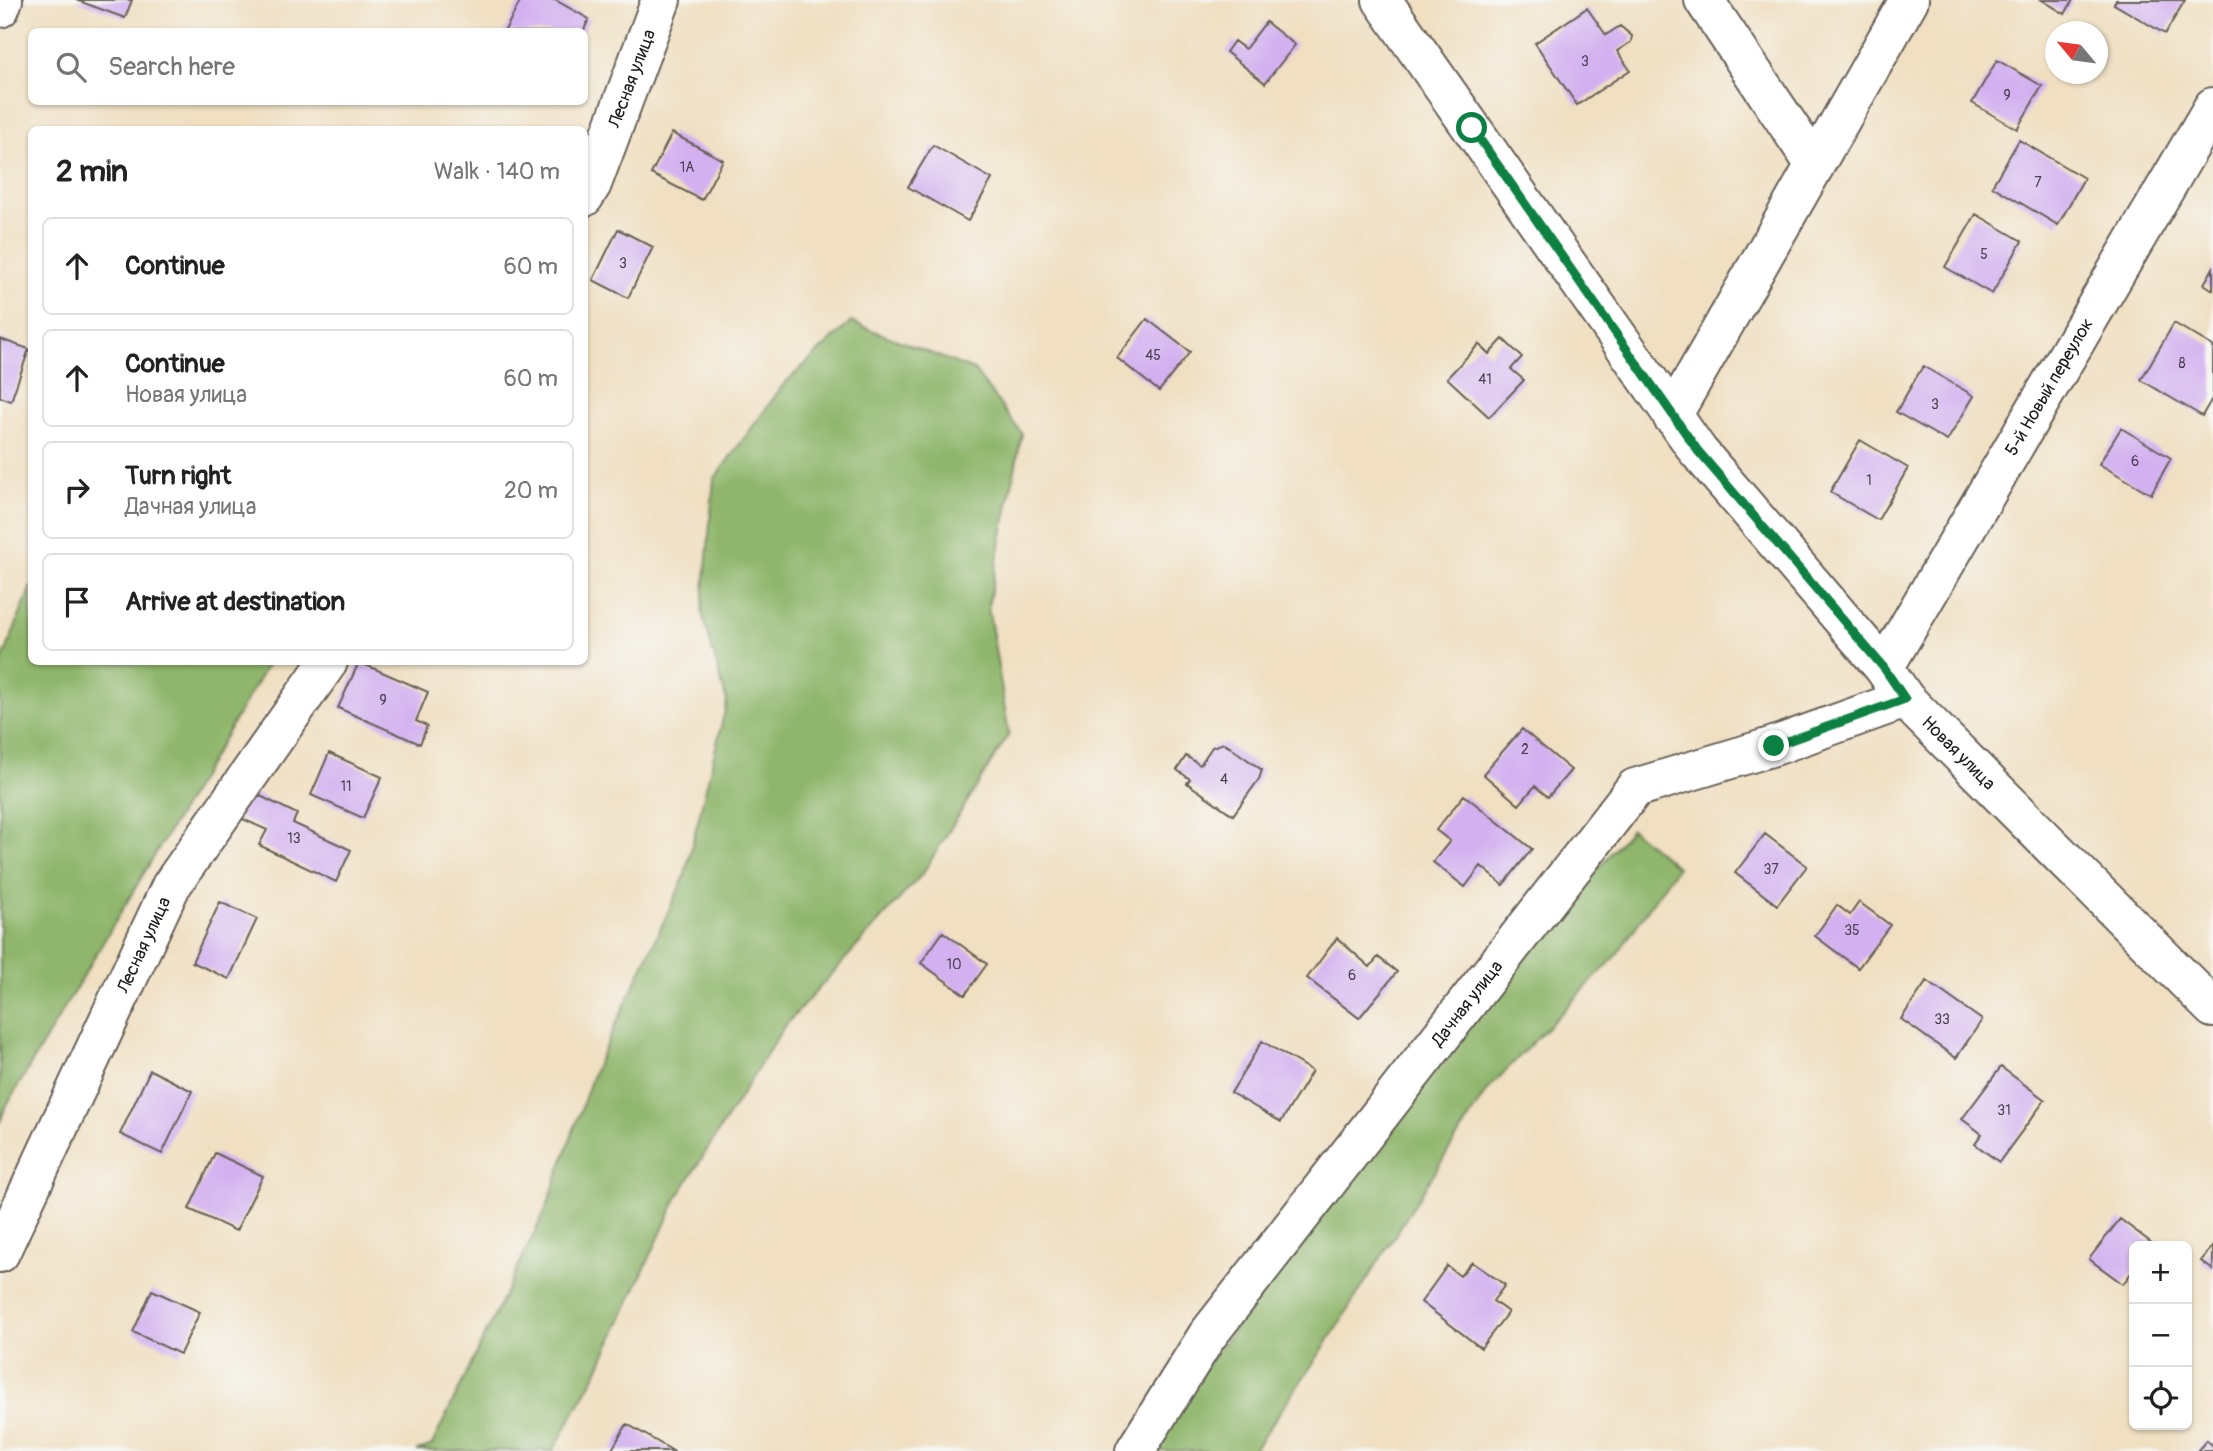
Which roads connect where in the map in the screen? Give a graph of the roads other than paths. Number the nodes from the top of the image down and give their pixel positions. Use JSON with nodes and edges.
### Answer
{"nodes":[{"id":1,"x":3,"y":0,"type":"edge"},
{"id":2,"x":661,"y":0,"type":"edge"},
{"id":3,"x":1382,"y":0,"type":"edge"},
{"id":4,"x":1704,"y":0,"type":"edge"},
{"id":5,"x":1909,"y":0,"type":"edge"},
{"id":6,"x":0,"y":8,"type":"edge"},
{"id":7,"x":2213,"y":107,"type":"edge"},
{"id":8,"x":1815,"y":165,"type":"junction"},
{"id":9,"x":588,"y":187,"type":"edge"},
{"id":10,"x":1672,"y":416,"type":"junction"},
{"id":11,"x":326,"y":665,"type":"edge"},
{"id":12,"x":1884,"y":668,"type":"junction"},
{"id":13,"x":1905,"y":699,"type":"junction"},
{"id":14,"x":2213,"y":1008,"type":"edge"},
{"id":15,"x":0,"y":1253,"type":"edge"},
{"id":16,"x":1135,"y":1451,"type":"edge"}],
"edges":[{"from":1,"to":6,"type":"street"},
{"from":2,"to":9,"type":"street","name":"Лесная улица"},
{"from":3,"to":10,"type":"street","name":"Новая улица"},
{"from":4,"to":8,"type":"street"},
{"from":5,"to":8,"type":"street"},
{"from":7,"to":12,"type":"street","name":"5-й Новый переулок"},
{"from":8,"to":10,"type":"street"},
{"from":10,"to":12,"type":"street","name":"Новая улица"},
{"from":11,"to":15,"type":"street","name":"Лесная улица"},
{"from":12,"to":13,"type":"street","name":"Новая улица"},
{"from":13,"to":14,"type":"street","name":"Новая улица"},
{"from":13,"to":16,"type":"street","name":"Дачная улица"}]}
